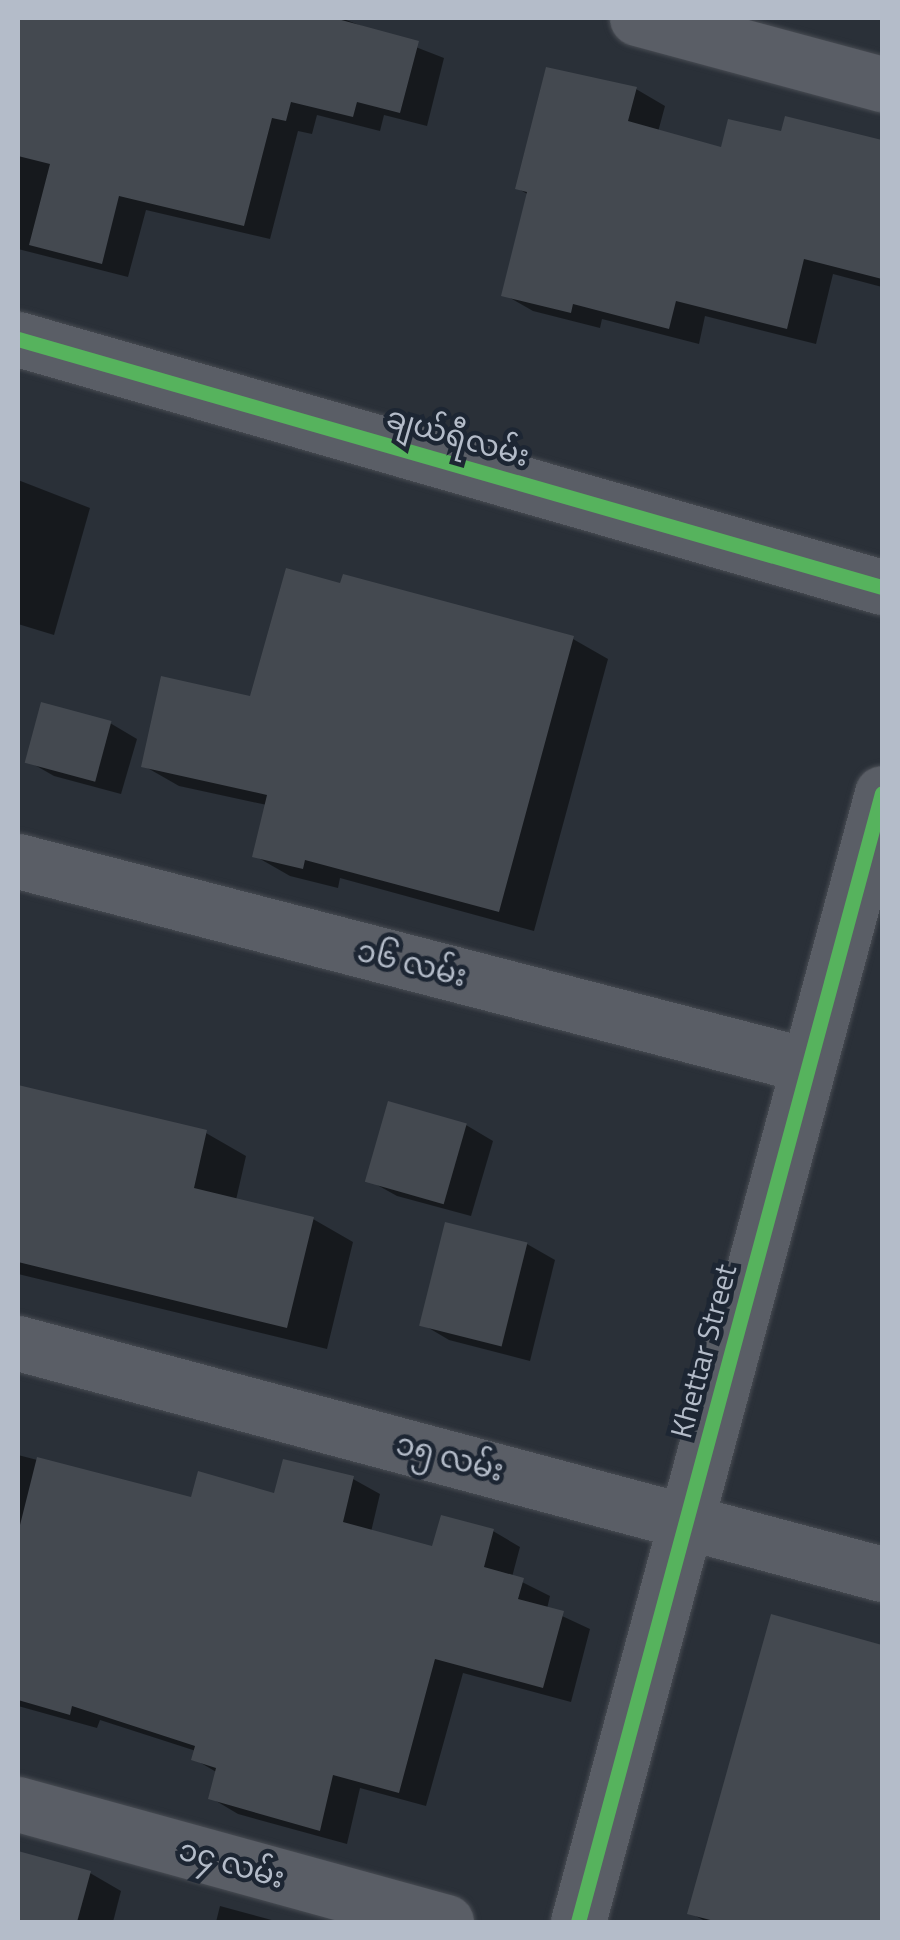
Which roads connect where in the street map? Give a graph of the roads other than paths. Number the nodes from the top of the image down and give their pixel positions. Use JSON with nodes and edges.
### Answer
{"nodes":[{"id":1,"x":636,"y":18,"type":"edge"},
{"id":2,"x":882,"y":84,"type":"edge"},
{"id":3,"x":18,"y":339,"type":"edge"},
{"id":4,"x":882,"y":587,"type":"edge"},
{"id":5,"x":882,"y":793,"type":"edge"},
{"id":6,"x":18,"y":862,"type":"edge"},
{"id":7,"x":806,"y":1065,"type":"junction"},
{"id":8,"x":18,"y":1343,"type":"edge"},
{"id":9,"x":687,"y":1519,"type":"junction"},
{"id":10,"x":882,"y":1574,"type":"edge"},
{"id":11,"x":18,"y":1804,"type":"edge"},
{"id":12,"x":446,"y":1922,"type":"edge"},
{"id":13,"x":578,"y":1922,"type":"edge"}],
"edges":[{"from":1,"to":2,"type":"street"},
{"from":3,"to":4,"type":"street","name":"ချယ်ရီလမ်း"},
{"from":5,"to":7,"type":"street","name":"Khettar Street"},
{"from":6,"to":7,"type":"street","name":"၁၆ လမ်း"},
{"from":7,"to":9,"type":"street","name":"Khettar Street"},
{"from":8,"to":9,"type":"street","name":"၁၅ လမ်း"},
{"from":9,"to":10,"type":"street","name":"၁၅ လမ်း"},
{"from":9,"to":13,"type":"street","name":"Khettar Street"},
{"from":11,"to":12,"type":"street","name":"၁၄ လမ်း"}]}
